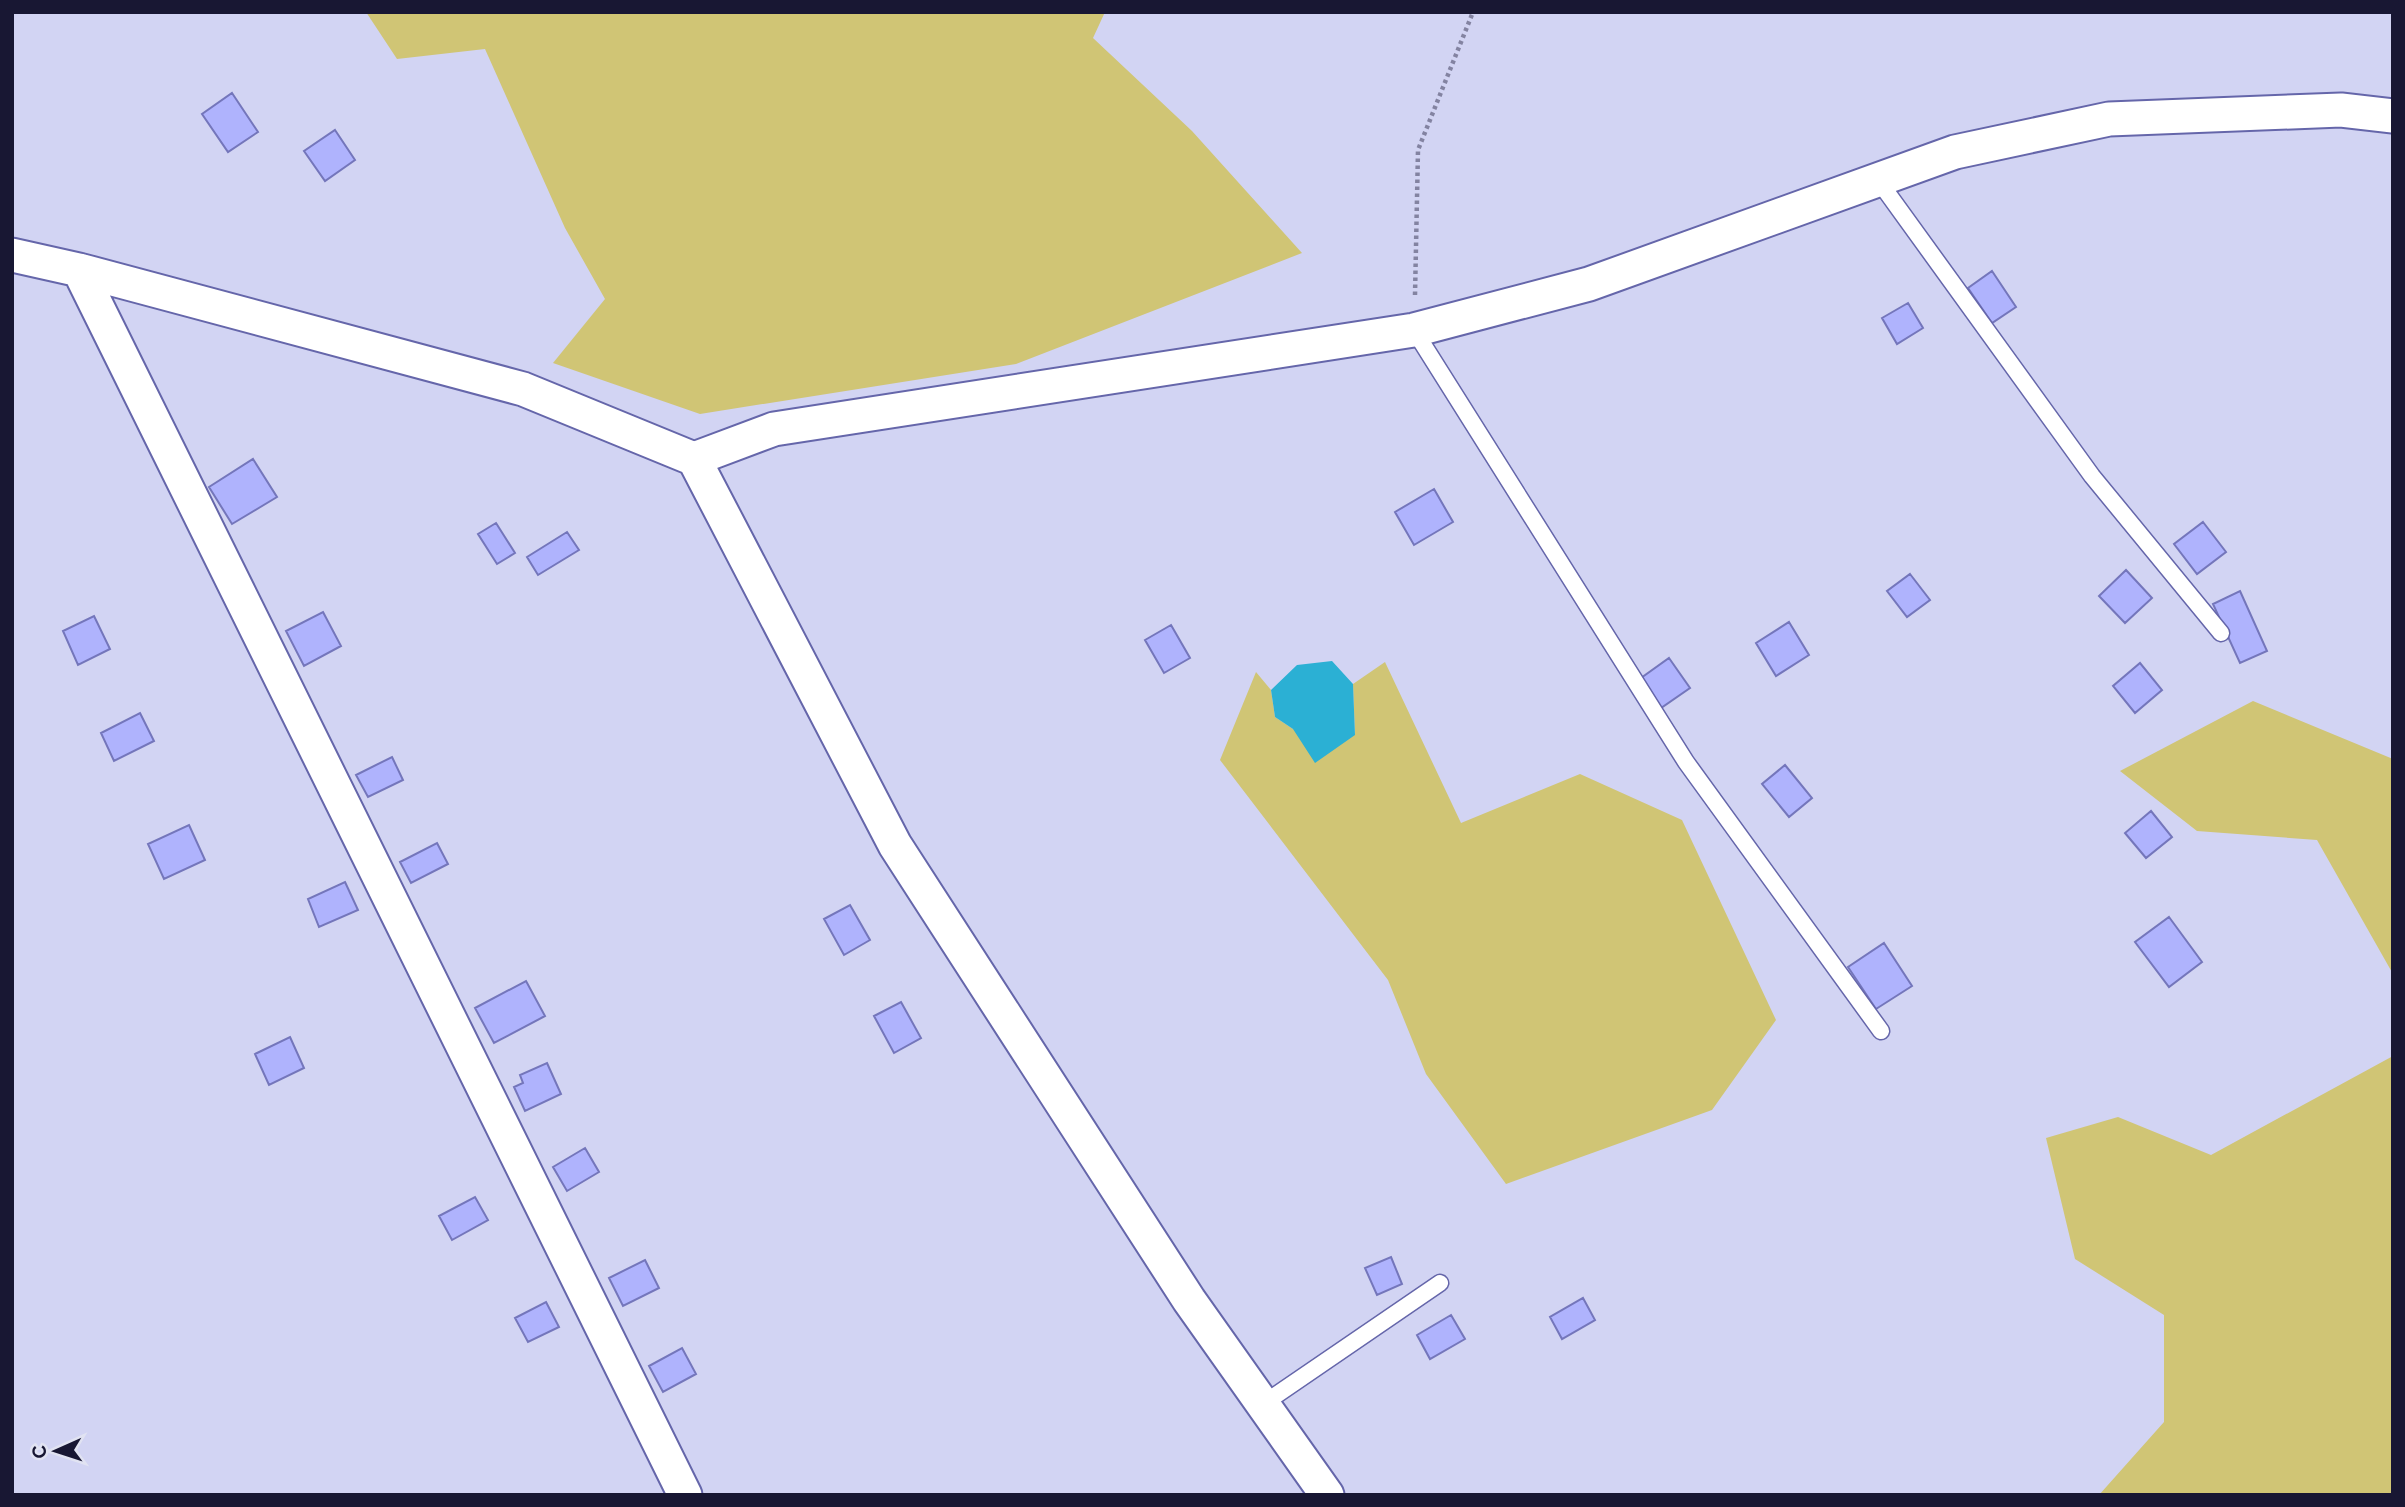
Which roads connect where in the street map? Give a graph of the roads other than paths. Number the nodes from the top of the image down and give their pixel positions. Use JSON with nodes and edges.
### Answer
{"nodes":[{"id":1,"x":2393,"y":116,"type":"edge"},
{"id":2,"x":1878,"y":180,"type":"junction"},
{"id":3,"x":12,"y":255,"type":"edge"},
{"id":4,"x":79,"y":270,"type":"junction"},
{"id":5,"x":1414,"y":330,"type":"junction"},
{"id":6,"x":695,"y":458,"type":"junction"},
{"id":7,"x":2221,"y":633,"type":"dead end"},
{"id":8,"x":1881,"y":1031,"type":"dead end"},
{"id":9,"x":1440,"y":1283,"type":"dead end"},
{"id":10,"x":1263,"y":1404,"type":"junction"},
{"id":11,"x":685,"y":1495,"type":"edge"},
{"id":12,"x":1327,"y":1495,"type":"edge"}],
"edges":[{"from":1,"to":2,"type":"street"},
{"from":2,"to":5,"type":"street"},
{"from":2,"to":7,"type":"lane"},
{"from":3,"to":4,"type":"street"},
{"from":4,"to":6,"type":"street"},
{"from":4,"to":11,"type":"street"},
{"from":5,"to":6,"type":"street"},
{"from":5,"to":8,"type":"lane"},
{"from":6,"to":10,"type":"street"},
{"from":9,"to":10,"type":"lane"},
{"from":10,"to":12,"type":"street"}]}
